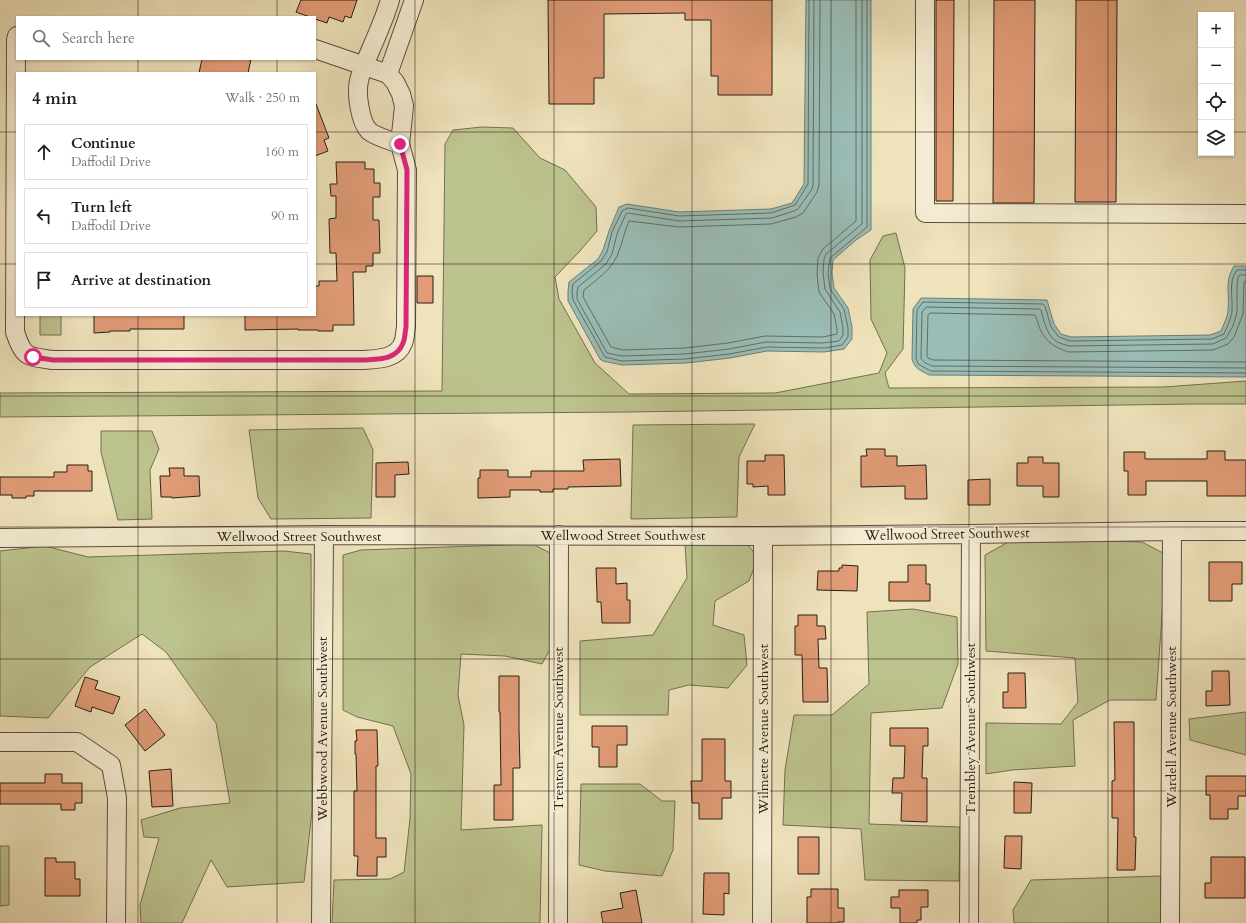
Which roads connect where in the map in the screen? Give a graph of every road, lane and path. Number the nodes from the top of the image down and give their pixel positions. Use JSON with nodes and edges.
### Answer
{"nodes":[{"id":1,"x":390,"y":0,"type":"edge"},
{"id":2,"x":414,"y":0,"type":"edge"},
{"id":3,"x":925,"y":0,"type":"edge"},
{"id":4,"x":16,"y":40,"type":"edge"},
{"id":5,"x":316,"y":49,"type":"edge"},
{"id":6,"x":364,"y":67,"type":"junction"},
{"id":7,"x":388,"y":74,"type":"junction"},
{"id":8,"x":400,"y":144,"type":"junction"},
{"id":9,"x":1246,"y":214,"type":"edge"},
{"id":10,"x":1246,"y":530,"type":"edge"},
{"id":11,"x":1172,"y":531,"type":"junction"},
{"id":12,"x":971,"y":534,"type":"junction"},
{"id":13,"x":324,"y":535,"type":"junction"},
{"id":14,"x":559,"y":535,"type":"junction"},
{"id":15,"x":763,"y":536,"type":"junction"},
{"id":16,"x":0,"y":538,"type":"edge"},
{"id":17,"x":0,"y":742,"type":"edge"},
{"id":18,"x":116,"y":923,"type":"edge"},
{"id":19,"x":321,"y":923,"type":"edge"},
{"id":20,"x":558,"y":923,"type":"edge"},
{"id":21,"x":762,"y":923,"type":"edge"},
{"id":22,"x":969,"y":923,"type":"edge"},
{"id":23,"x":1170,"y":923,"type":"edge"}],
"edges":[{"from":1,"to":6,"type":"street"},
{"from":2,"to":7,"type":"street"},
{"from":3,"to":9,"type":"street"},
{"from":4,"to":8,"type":"street"},
{"from":5,"to":6,"type":"street"},
{"from":6,"to":7,"type":"street"},
{"from":6,"to":8,"type":"street"},
{"from":7,"to":8,"type":"street"},
{"from":10,"to":11,"type":"street","name":"Wellwood Street Southwest"},
{"from":11,"to":12,"type":"street","name":"Wellwood Street Southwest"},
{"from":11,"to":23,"type":"street","name":"Wardell Avenue Southwest"},
{"from":12,"to":15,"type":"street","name":"Wellwood Street Southwest"},
{"from":12,"to":22,"type":"street","name":"Trembley Avenue Southwest"},
{"from":13,"to":14,"type":"street","name":"Wellwood Street Southwest"},
{"from":13,"to":16,"type":"street","name":"Wellwood Street Southwest"},
{"from":13,"to":19,"type":"street","name":"Webbwood Avenue Southwest"},
{"from":14,"to":15,"type":"street","name":"Wellwood Street Southwest"},
{"from":14,"to":20,"type":"street","name":"Trenton Avenue Southwest"},
{"from":15,"to":21,"type":"street","name":"Wilmette Avenue Southwest"},
{"from":17,"to":18,"type":"street"}]}
